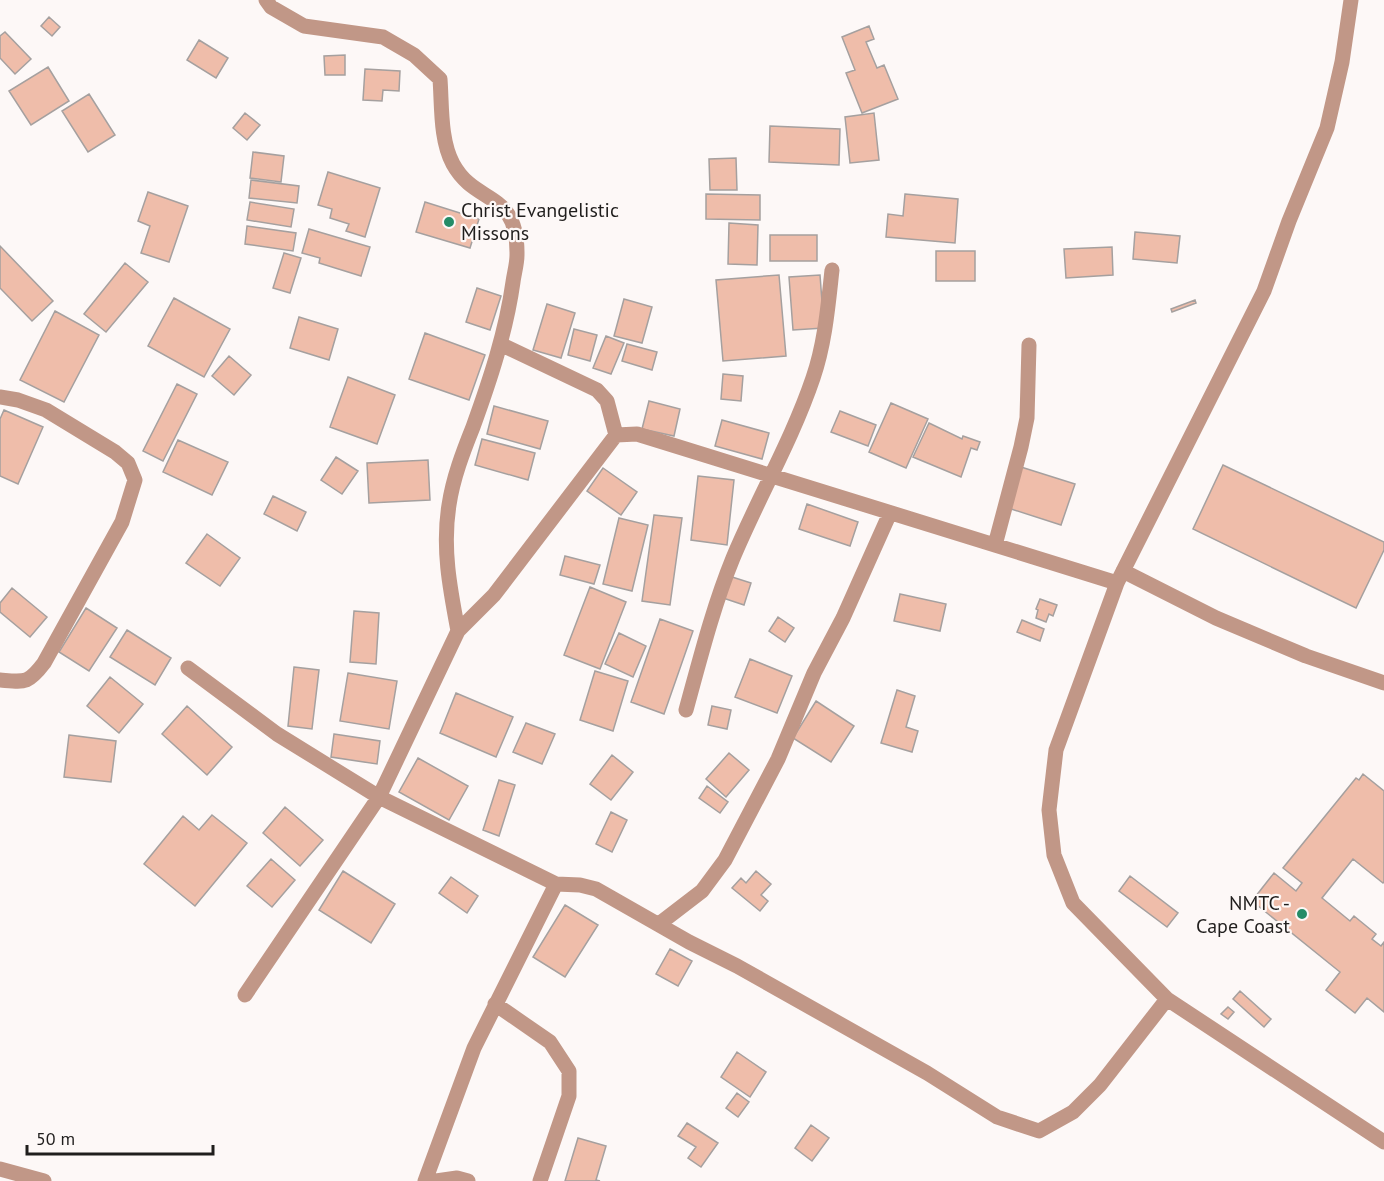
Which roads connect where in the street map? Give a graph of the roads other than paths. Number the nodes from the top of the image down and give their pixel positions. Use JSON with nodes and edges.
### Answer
{"nodes":[{"id":1,"x":266,"y":0,"type":"edge"},
{"id":2,"x":1351,"y":0,"type":"edge"},
{"id":3,"x":832,"y":270,"type":"dead end"},
{"id":4,"x":500,"y":344,"type":"junction"},
{"id":5,"x":1029,"y":345,"type":"dead end"},
{"id":6,"x":0,"y":397,"type":"edge"},
{"id":7,"x":616,"y":435,"type":"junction"},
{"id":8,"x":771,"y":476,"type":"junction"},
{"id":9,"x":890,"y":513,"type":"junction"},
{"id":10,"x":995,"y":545,"type":"junction"},
{"id":11,"x":1120,"y":577,"type":"junction"},
{"id":12,"x":459,"y":631,"type":"junction"},
{"id":13,"x":188,"y":668,"type":"dead end"},
{"id":14,"x":0,"y":680,"type":"edge"},
{"id":15,"x":1384,"y":683,"type":"edge"},
{"id":16,"x":686,"y":710,"type":"dead end"},
{"id":17,"x":379,"y":797,"type":"junction"},
{"id":18,"x":556,"y":884,"type":"junction"},
{"id":19,"x":659,"y":924,"type":"junction"},
{"id":20,"x":244,"y":996,"type":"dead end"},
{"id":21,"x":1167,"y":999,"type":"junction"},
{"id":22,"x":495,"y":1004,"type":"junction"},
{"id":23,"x":1384,"y":1142,"type":"edge"},
{"id":24,"x":0,"y":1169,"type":"edge"},
{"id":25,"x":44,"y":1181,"type":"edge"},
{"id":26,"x":425,"y":1181,"type":"edge"},
{"id":27,"x":436,"y":1181,"type":"edge"},
{"id":28,"x":468,"y":1181,"type":"edge"},
{"id":29,"x":540,"y":1181,"type":"edge"}],
"edges":[{"from":1,"to":4,"type":"street"},
{"from":2,"to":11,"type":"street"},
{"from":3,"to":8,"type":"street"},
{"from":4,"to":7,"type":"street"},
{"from":4,"to":12,"type":"street"},
{"from":5,"to":10,"type":"street"},
{"from":6,"to":14,"type":"street"},
{"from":7,"to":8,"type":"street"},
{"from":7,"to":12,"type":"street"},
{"from":8,"to":9,"type":"street"},
{"from":8,"to":16,"type":"street"},
{"from":9,"to":10,"type":"street"},
{"from":9,"to":19,"type":"street"},
{"from":10,"to":11,"type":"street"},
{"from":11,"to":15,"type":"street"},
{"from":11,"to":21,"type":"street"},
{"from":12,"to":17,"type":"street"},
{"from":13,"to":17,"type":"street"},
{"from":17,"to":18,"type":"street"},
{"from":17,"to":20,"type":"street"},
{"from":18,"to":19,"type":"street"},
{"from":18,"to":22,"type":"street"},
{"from":19,"to":21,"type":"street"},
{"from":21,"to":23,"type":"street"},
{"from":22,"to":26,"type":"street"},
{"from":22,"to":29,"type":"street"},
{"from":24,"to":25,"type":"street"},
{"from":27,"to":28,"type":"street"}]}
